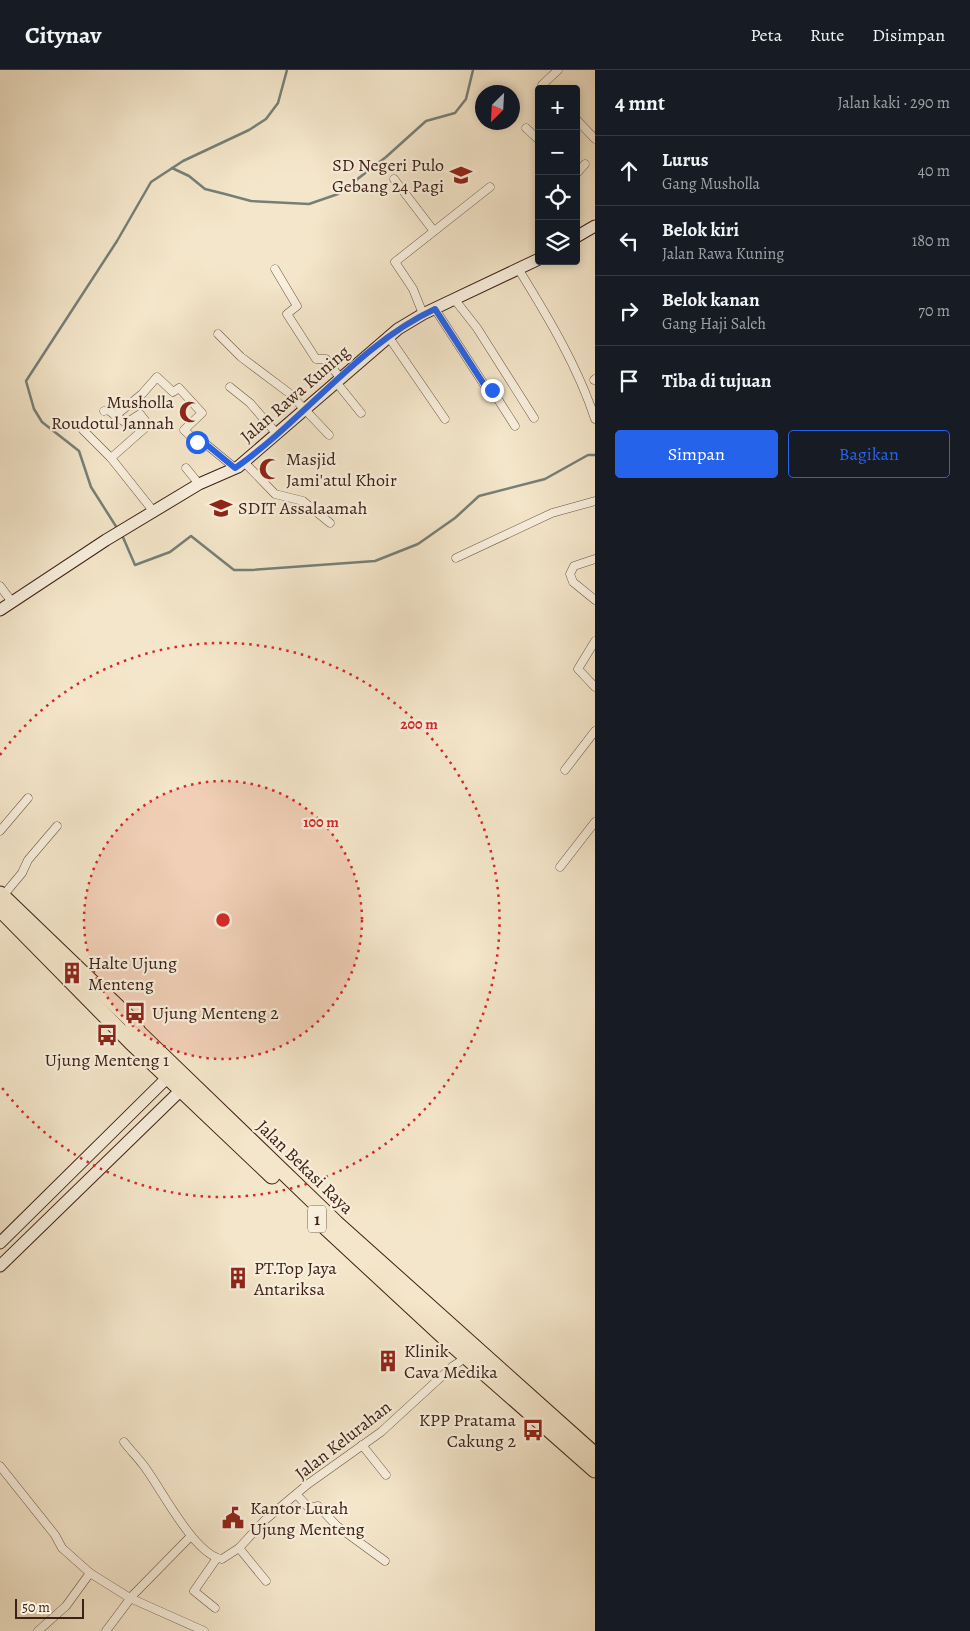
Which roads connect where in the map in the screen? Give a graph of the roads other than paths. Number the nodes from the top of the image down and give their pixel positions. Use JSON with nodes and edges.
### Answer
{"nodes":[{"id":1,"x":558,"y":70,"type":"edge"},
{"id":2,"x":542,"y":85,"type":"edge"},
{"id":3,"x":580,"y":123,"type":"edge"},
{"id":4,"x":526,"y":128,"type":"dead end"},
{"id":5,"x":535,"y":136,"type":"edge"},
{"id":6,"x":595,"y":139,"type":"edge"},
{"id":7,"x":586,"y":164,"type":"dead end"},
{"id":8,"x":580,"y":170,"type":"edge"},
{"id":9,"x":394,"y":179,"type":"dead end"},
{"id":10,"x":490,"y":187,"type":"dead end"},
{"id":11,"x":595,"y":227,"type":"edge"},
{"id":12,"x":434,"y":230,"type":"junction"},
{"id":13,"x":580,"y":234,"type":"edge"},
{"id":14,"x":535,"y":261,"type":"edge"},
{"id":15,"x":275,"y":269,"type":"dead end"},
{"id":16,"x":519,"y":270,"type":"junction"},
{"id":17,"x":455,"y":300,"type":"junction"},
{"id":18,"x":435,"y":309,"type":"junction"},
{"id":19,"x":423,"y":314,"type":"junction"},
{"id":20,"x":218,"y":334,"type":"dead end"},
{"id":21,"x":388,"y":336,"type":"junction"},
{"id":22,"x":338,"y":380,"type":"junction"},
{"id":23,"x":230,"y":387,"type":"dead end"},
{"id":24,"x":306,"y":410,"type":"junction"},
{"id":25,"x":104,"y":411,"type":"dead end"},
{"id":26,"x":362,"y":413,"type":"dead end"},
{"id":27,"x":115,"y":416,"type":"junction"},
{"id":28,"x":534,"y":418,"type":"dead end"},
{"id":29,"x":595,"y":419,"type":"edge"},
{"id":30,"x":445,"y":420,"type":"dead end"},
{"id":31,"x":515,"y":426,"type":"dead end"},
{"id":32,"x":83,"y":430,"type":"dead end"},
{"id":33,"x":277,"y":434,"type":"junction"},
{"id":34,"x":329,"y":435,"type":"dead end"},
{"id":35,"x":111,"y":458,"type":"junction"},
{"id":36,"x":240,"y":465,"type":"junction"},
{"id":37,"x":186,"y":468,"type":"dead end"},
{"id":38,"x":199,"y":484,"type":"junction"},
{"id":39,"x":595,"y":501,"type":"edge"},
{"id":40,"x":154,"y":512,"type":"junction"},
{"id":41,"x":330,"y":523,"type":"dead end"},
{"id":42,"x":456,"y":558,"type":"dead end"},
{"id":43,"x":595,"y":560,"type":"edge"},
{"id":44,"x":0,"y":586,"type":"edge"},
{"id":45,"x":595,"y":600,"type":"edge"},
{"id":46,"x":12,"y":602,"type":"junction"},
{"id":47,"x":0,"y":610,"type":"edge"},
{"id":48,"x":595,"y":641,"type":"edge"},
{"id":49,"x":595,"y":687,"type":"edge"},
{"id":50,"x":595,"y":730,"type":"edge"},
{"id":51,"x":565,"y":770,"type":"dead end"},
{"id":52,"x":28,"y":798,"type":"dead end"},
{"id":53,"x":595,"y":822,"type":"edge"},
{"id":54,"x":57,"y":826,"type":"dead end"},
{"id":55,"x":0,"y":831,"type":"edge"},
{"id":56,"x":560,"y":868,"type":"dead end"},
{"id":57,"x":1,"y":900,"type":"edge"},
{"id":58,"x":168,"y":1077,"type":"junction"},
{"id":59,"x":180,"y":1090,"type":"junction"},
{"id":60,"x":268,"y":1165,"type":"junction"},
{"id":61,"x":0,"y":1243,"type":"edge"},
{"id":62,"x":0,"y":1266,"type":"edge"},
{"id":63,"x":467,"y":1357,"type":"junction"},
{"id":64,"x":124,"y":1442,"type":"dead end"},
{"id":65,"x":362,"y":1445,"type":"junction"},
{"id":66,"x":595,"y":1455,"type":"edge"},
{"id":67,"x":0,"y":1466,"type":"edge"},
{"id":68,"x":595,"y":1470,"type":"edge"},
{"id":69,"x":386,"y":1475,"type":"dead end"},
{"id":70,"x":297,"y":1495,"type":"junction"},
{"id":71,"x":191,"y":1536,"type":"junction"},
{"id":72,"x":239,"y":1548,"type":"junction"},
{"id":73,"x":217,"y":1558,"type":"junction"},
{"id":74,"x":385,"y":1561,"type":"dead end"},
{"id":75,"x":90,"y":1573,"type":"junction"},
{"id":76,"x":266,"y":1581,"type":"dead end"},
{"id":77,"x":130,"y":1598,"type":"junction"},
{"id":78,"x":215,"y":1608,"type":"dead end"},
{"id":79,"x":38,"y":1631,"type":"edge"},
{"id":80,"x":106,"y":1631,"type":"edge"},
{"id":81,"x":204,"y":1631,"type":"edge"}],
"edges":[{"from":1,"to":2,"type":"street"},
{"from":3,"to":6,"type":"street"},
{"from":4,"to":5,"type":"street"},
{"from":7,"to":8,"type":"street"},
{"from":9,"to":12,"type":"street"},
{"from":10,"to":12,"type":"street"},
{"from":11,"to":13,"type":"street"},
{"from":12,"to":19,"type":"street"},
{"from":14,"to":16,"type":"street","name":"Jalan Rawa Kuning"},
{"from":15,"to":22,"type":"street"},
{"from":16,"to":17,"type":"street","name":"Jalan Rawa Kuning"},
{"from":16,"to":29,"type":"street"},
{"from":17,"to":18,"type":"street","name":"Jalan Rawa Kuning"},
{"from":17,"to":28,"type":"street"},
{"from":18,"to":19,"type":"street","name":"Jalan Rawa Kuning"},
{"from":18,"to":31,"type":"street"},
{"from":19,"to":21,"type":"street","name":"Jalan Rawa Kuning"},
{"from":20,"to":24,"type":"street"},
{"from":21,"to":22,"type":"street","name":"Jalan Rawa Kuning"},
{"from":21,"to":30,"type":"street"},
{"from":22,"to":24,"type":"street","name":"Jalan Rawa Kuning"},
{"from":22,"to":26,"type":"street"},
{"from":23,"to":33,"type":"street"},
{"from":24,"to":33,"type":"street","name":"Jalan Rawa Kuning"},
{"from":24,"to":34,"type":"street"},
{"from":25,"to":27,"type":"street"},
{"from":27,"to":35,"type":"street"},
{"from":27,"to":36,"type":"street"},
{"from":32,"to":35,"type":"street"},
{"from":33,"to":36,"type":"street","name":"Jalan Rawa Kuning"},
{"from":35,"to":40,"type":"street"},
{"from":36,"to":38,"type":"street","name":"Jalan Rawa Kuning"},
{"from":36,"to":41,"type":"street"},
{"from":37,"to":38,"type":"street"},
{"from":38,"to":40,"type":"street","name":"Jalan Rawa Kuning"},
{"from":39,"to":42,"type":"street"},
{"from":40,"to":46,"type":"street","name":"Jalan Rawa Kuning"},
{"from":43,"to":45,"type":"street"},
{"from":44,"to":46,"type":"street"},
{"from":46,"to":47,"type":"street","name":"Jalan Rawa Kuning"},
{"from":48,"to":49,"type":"street"},
{"from":50,"to":51,"type":"street"},
{"from":52,"to":55,"type":"street"},
{"from":53,"to":56,"type":"street"},
{"from":54,"to":57,"type":"street"},
{"from":57,"to":58,"type":"highway","name":"Jalan Bekasi Raya","number":"1"},
{"from":57,"to":60,"type":"highway","name":"Jalan Bekasi Raya","number":"1"},
{"from":58,"to":59,"type":"highway","name":"Jalan Bekasi Raya","number":"1"},
{"from":58,"to":61,"type":"street"},
{"from":59,"to":60,"type":"highway","name":"Jalan Bekasi Raya","number":"1"},
{"from":59,"to":62,"type":"street"},
{"from":60,"to":63,"type":"highway","name":"Jalan Bekasi Raya","number":"1"},
{"from":60,"to":66,"type":"highway","name":"Jalan Bekasi Raya","number":"1"},
{"from":63,"to":65,"type":"street","name":"Jalan Kelurahan"},
{"from":63,"to":68,"type":"highway","name":"Jalan Bekasi Raya","number":"1"},
{"from":64,"to":71,"type":"street"},
{"from":65,"to":69,"type":"street"},
{"from":65,"to":70,"type":"street","name":"Jalan Kelurahan"},
{"from":67,"to":75,"type":"street"},
{"from":70,"to":72,"type":"street","name":"Jalan Kelurahan"},
{"from":70,"to":74,"type":"street"},
{"from":71,"to":73,"type":"street"},
{"from":71,"to":77,"type":"street"},
{"from":72,"to":73,"type":"street","name":"Jalan Kelurahan"},
{"from":72,"to":76,"type":"street"},
{"from":73,"to":78,"type":"street"},
{"from":75,"to":77,"type":"street"},
{"from":75,"to":79,"type":"street"},
{"from":77,"to":80,"type":"street"},
{"from":77,"to":81,"type":"street"}]}
